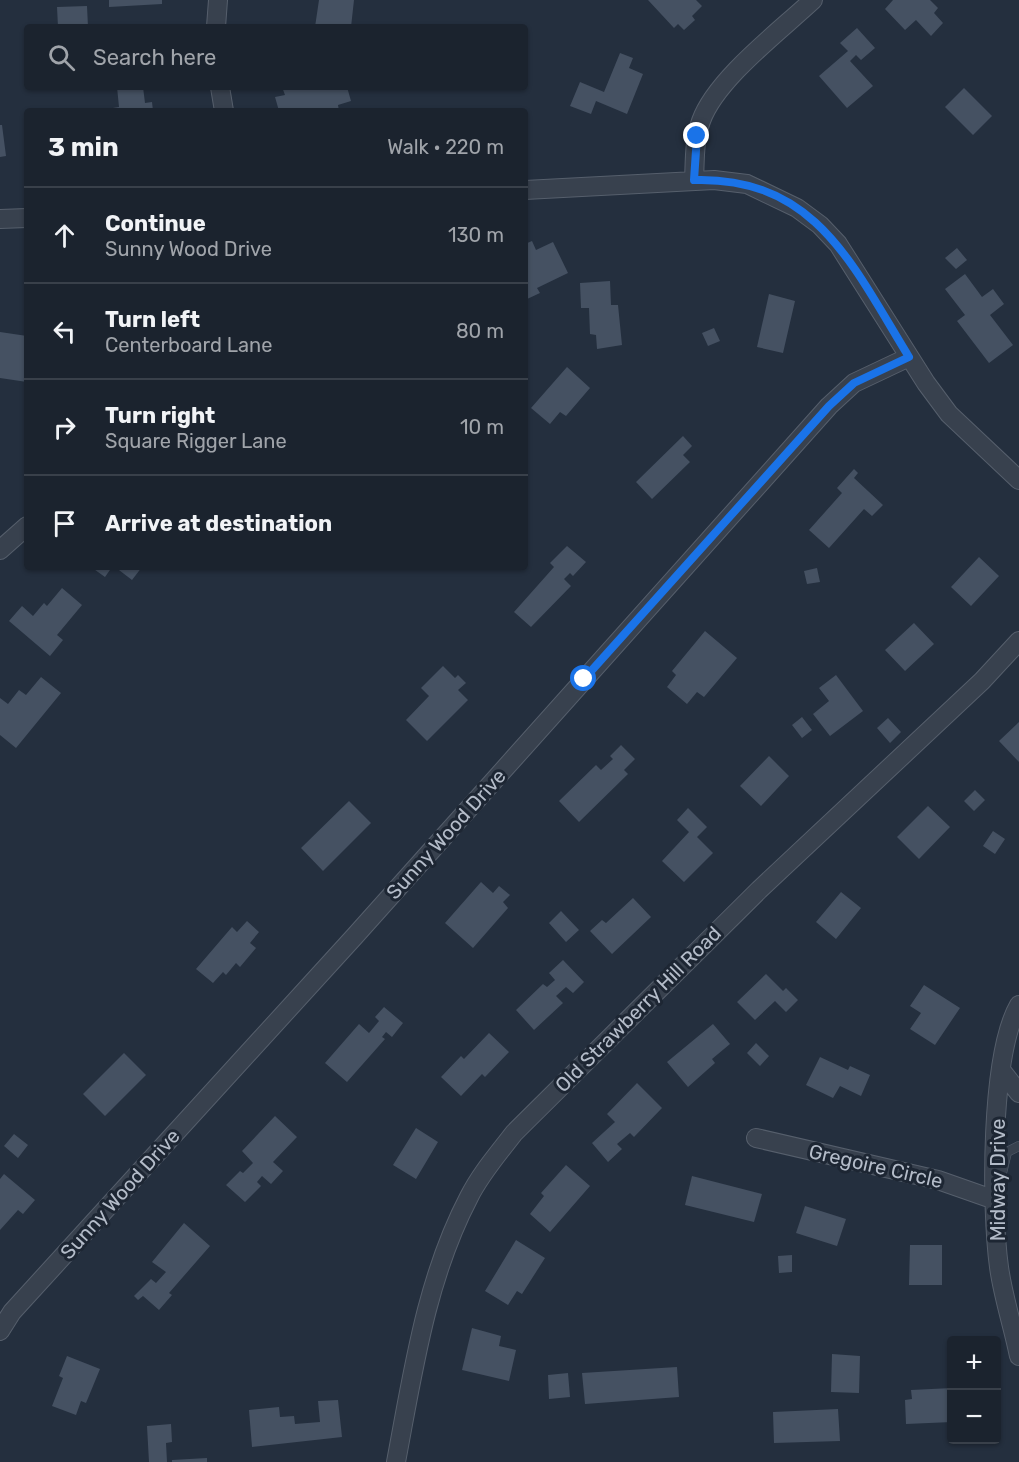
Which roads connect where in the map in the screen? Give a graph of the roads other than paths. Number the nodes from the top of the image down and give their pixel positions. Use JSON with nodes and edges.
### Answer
{"nodes":[{"id":1,"x":218,"y":0,"type":"edge"},
{"id":2,"x":813,"y":0,"type":"edge"},
{"id":3,"x":216,"y":24,"type":"edge"},
{"id":4,"x":220,"y":90,"type":"edge"},
{"id":5,"x":224,"y":108,"type":"edge"},
{"id":6,"x":694,"y":180,"type":"junction"},
{"id":7,"x":528,"y":190,"type":"edge"},
{"id":8,"x":24,"y":218,"type":"edge"},
{"id":9,"x":0,"y":219,"type":"edge"},
{"id":10,"x":909,"y":357,"type":"junction"},
{"id":11,"x":1019,"y":480,"type":"edge"},
{"id":12,"x":24,"y":529,"type":"edge"},
{"id":13,"x":0,"y":550,"type":"edge"},
{"id":14,"x":1019,"y":641,"type":"edge"},
{"id":15,"x":1019,"y":1005,"type":"edge"},
{"id":16,"x":1001,"y":1070,"type":"junction"},
{"id":17,"x":1019,"y":1093,"type":"edge"},
{"id":18,"x":756,"y":1138,"type":"dead end"},
{"id":19,"x":1019,"y":1146,"type":"edge"},
{"id":20,"x":995,"y":1200,"type":"junction"},
{"id":21,"x":0,"y":1331,"type":"edge"},
{"id":22,"x":1019,"y":1356,"type":"edge"},
{"id":23,"x":396,"y":1462,"type":"edge"}],
"edges":[{"from":1,"to":3,"type":"street"},
{"from":2,"to":6,"type":"street"},
{"from":4,"to":5,"type":"street"},
{"from":6,"to":7,"type":"street"},
{"from":6,"to":10,"type":"street"},
{"from":8,"to":9,"type":"street"},
{"from":10,"to":11,"type":"street"},
{"from":10,"to":21,"type":"street","name":"Sunny Wood Drive"},
{"from":12,"to":13,"type":"street"},
{"from":14,"to":23,"type":"street","name":"Old Strawberry Hill Road"},
{"from":15,"to":16,"type":"street","name":"Midway Drive"},
{"from":16,"to":17,"type":"street"},
{"from":16,"to":20,"type":"street","name":"Midway Drive"},
{"from":18,"to":20,"type":"street","name":"Gregoire Circle"},
{"from":19,"to":20,"type":"lane"},
{"from":20,"to":22,"type":"street","name":"Midway Drive"}]}
